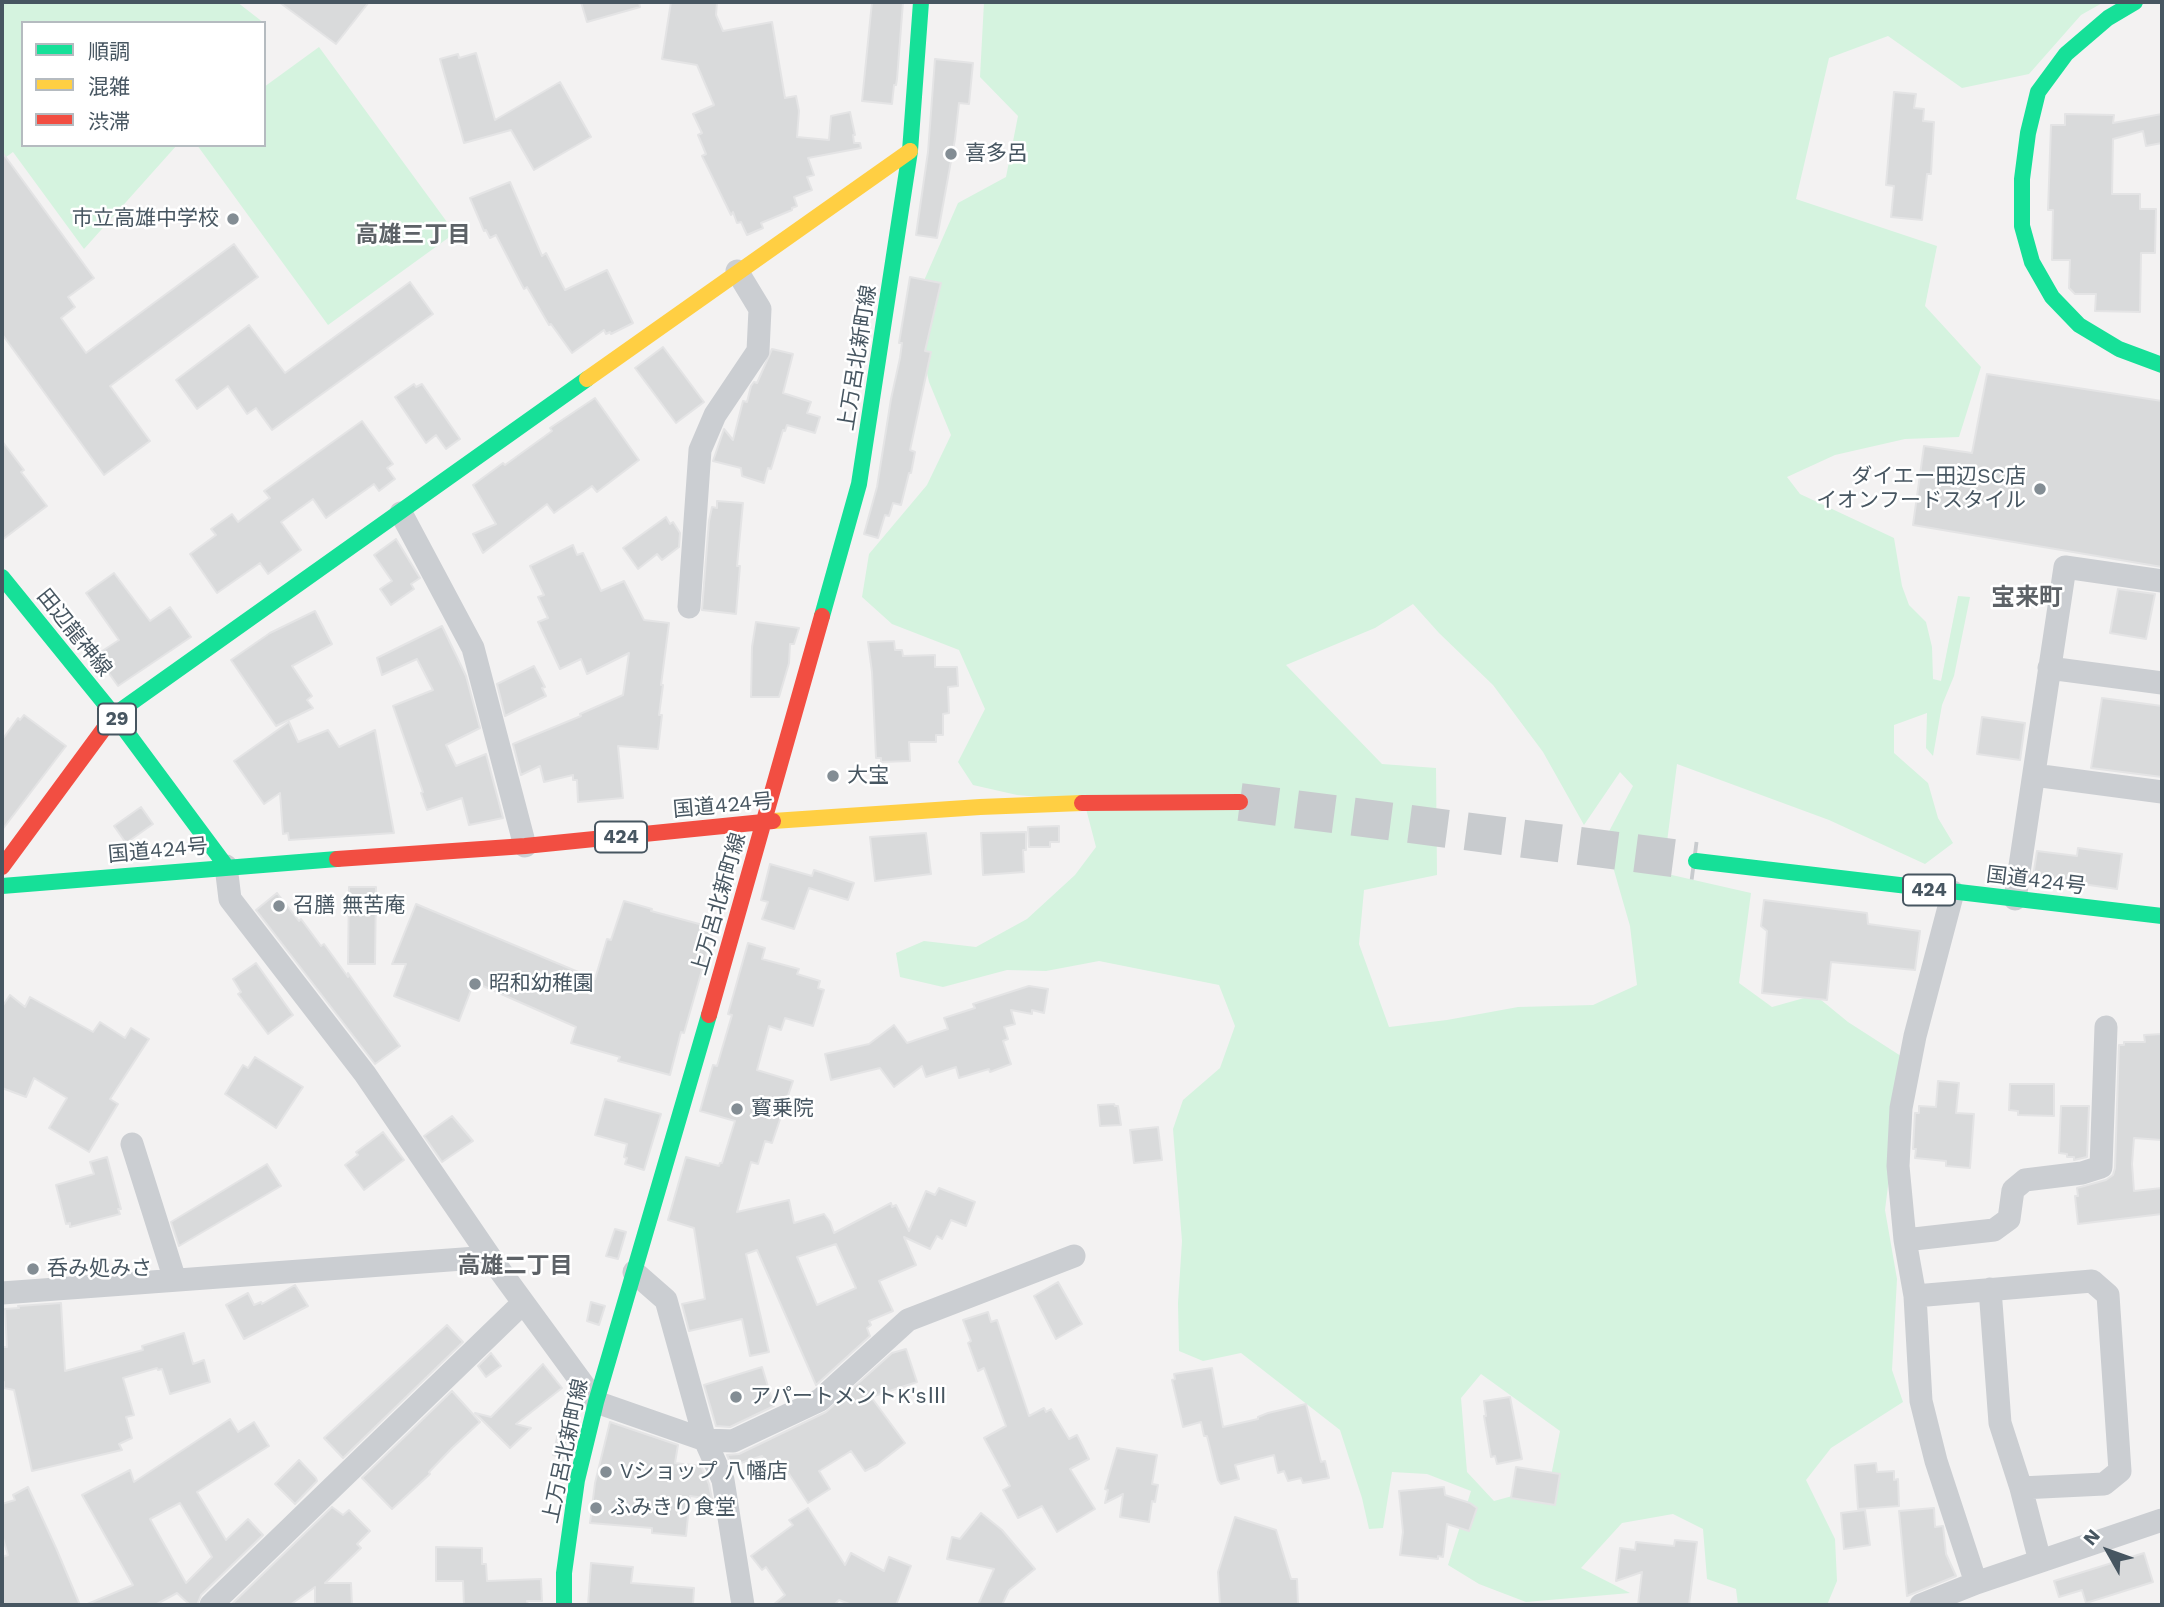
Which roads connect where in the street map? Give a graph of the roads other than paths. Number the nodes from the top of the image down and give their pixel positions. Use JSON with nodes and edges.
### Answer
{"nodes":[{"id":1,"x":921,"y":2,"type":"edge"},
{"id":2,"x":2135,"y":2,"type":"edge"},
{"id":3,"x":910,"y":151,"type":"junction"},
{"id":4,"x":737,"y":271,"type":"junction"},
{"id":5,"x":2162,"y":365,"type":"edge"},
{"id":6,"x":401,"y":513,"type":"junction"},
{"id":7,"x":2,"y":577,"type":"edge"},
{"id":8,"x":2162,"y":582,"type":"edge"},
{"id":9,"x":689,"y":607,"type":"dead end"},
{"id":10,"x":2049,"y":668,"type":"junction"},
{"id":11,"x":2162,"y":683,"type":"edge"},
{"id":12,"x":114,"y":715,"type":"junction"},
{"id":13,"x":2034,"y":775,"type":"junction"},
{"id":14,"x":2162,"y":792,"type":"edge"},
{"id":15,"x":1240,"y":802,"type":"tunnel mouth"},
{"id":16,"x":764,"y":822,"type":"junction"},
{"id":17,"x":525,"y":846,"type":"junction"},
{"id":18,"x":1696,"y":861,"type":"tunnel mouth"},
{"id":19,"x":226,"y":866,"type":"junction"},
{"id":20,"x":2,"y":867,"type":"edge"},
{"id":21,"x":2,"y":886,"type":"edge"},
{"id":22,"x":1953,"y":892,"type":"junction"},
{"id":23,"x":2015,"y":899,"type":"junction"},
{"id":24,"x":2162,"y":916,"type":"edge"},
{"id":25,"x":2106,"y":1027,"type":"dead end"},
{"id":26,"x":132,"y":1144,"type":"dead end"},
{"id":27,"x":1905,"y":1240,"type":"junction"},
{"id":28,"x":489,"y":1256,"type":"junction"},
{"id":29,"x":1074,"y":1256,"type":"dead end"},
{"id":30,"x":634,"y":1272,"type":"junction"},
{"id":31,"x":175,"y":1280,"type":"junction"},
{"id":32,"x":1990,"y":1289,"type":"junction"},
{"id":33,"x":2,"y":1293,"type":"edge"},
{"id":34,"x":1915,"y":1296,"type":"junction"},
{"id":35,"x":523,"y":1303,"type":"junction"},
{"id":36,"x":596,"y":1402,"type":"junction"},
{"id":37,"x":705,"y":1440,"type":"junction"},
{"id":38,"x":2021,"y":1488,"type":"junction"},
{"id":39,"x":2162,"y":1520,"type":"edge"},
{"id":40,"x":2040,"y":1561,"type":"junction"},
{"id":41,"x":1976,"y":1583,"type":"junction"},
{"id":42,"x":211,"y":1605,"type":"edge"},
{"id":43,"x":564,"y":1605,"type":"edge"},
{"id":44,"x":743,"y":1605,"type":"edge"},
{"id":45,"x":1921,"y":1605,"type":"edge"}],
"edges":[{"from":1,"to":3,"type":"main road","name":"上万呂北新町線"},
{"from":2,"to":5,"type":"main road"},
{"from":3,"to":4,"type":"main road"},
{"from":3,"to":16,"type":"main road","name":"上万呂北新町線"},
{"from":4,"to":6,"type":"main road"},
{"from":4,"to":9,"type":"street"},
{"from":6,"to":12,"type":"main road"},
{"from":6,"to":17,"type":"street"},
{"from":7,"to":12,"type":"main road","name":"田辺龍神線","number":"29"},
{"from":8,"to":10,"type":"street"},
{"from":10,"to":11,"type":"street"},
{"from":10,"to":13,"type":"street"},
{"from":12,"to":19,"type":"main road","name":"田辺龍神線","number":"29"},
{"from":12,"to":20,"type":"main road"},
{"from":13,"to":14,"type":"street"},
{"from":13,"to":23,"type":"street"},
{"from":15,"to":16,"type":"main road","name":"国道424号","number":"424"},
{"from":16,"to":17,"type":"main road","name":"国道424号","number":"424"},
{"from":16,"to":30,"type":"main road","name":"上万呂北新町線"},
{"from":17,"to":19,"type":"main road","name":"国道424号","number":"424"},
{"from":18,"to":22,"type":"main road","name":"国道424号","number":"424"},
{"from":19,"to":21,"type":"main road","name":"国道424号","number":"424"},
{"from":19,"to":28,"type":"street"},
{"from":22,"to":23,"type":"main road","name":"国道424号","number":"424"},
{"from":22,"to":27,"type":"street"},
{"from":23,"to":24,"type":"main road","name":"国道424号","number":"424"},
{"from":25,"to":27,"type":"street"},
{"from":26,"to":31,"type":"street"},
{"from":27,"to":34,"type":"street"},
{"from":28,"to":31,"type":"street"},
{"from":28,"to":35,"type":"street"},
{"from":29,"to":37,"type":"street"},
{"from":30,"to":36,"type":"main road","name":"上万呂北新町線"},
{"from":30,"to":37,"type":"street"},
{"from":31,"to":33,"type":"street"},
{"from":32,"to":34,"type":"street"},
{"from":32,"to":38,"type":"street"},
{"from":32,"to":38,"type":"street"},
{"from":34,"to":41,"type":"street"},
{"from":35,"to":36,"type":"street"},
{"from":35,"to":42,"type":"street"},
{"from":36,"to":37,"type":"street"},
{"from":36,"to":43,"type":"main road","name":"上万呂北新町線"},
{"from":37,"to":44,"type":"street"},
{"from":38,"to":40,"type":"street"},
{"from":39,"to":40,"type":"street"},
{"from":40,"to":41,"type":"street"},
{"from":41,"to":45,"type":"street"}]}
